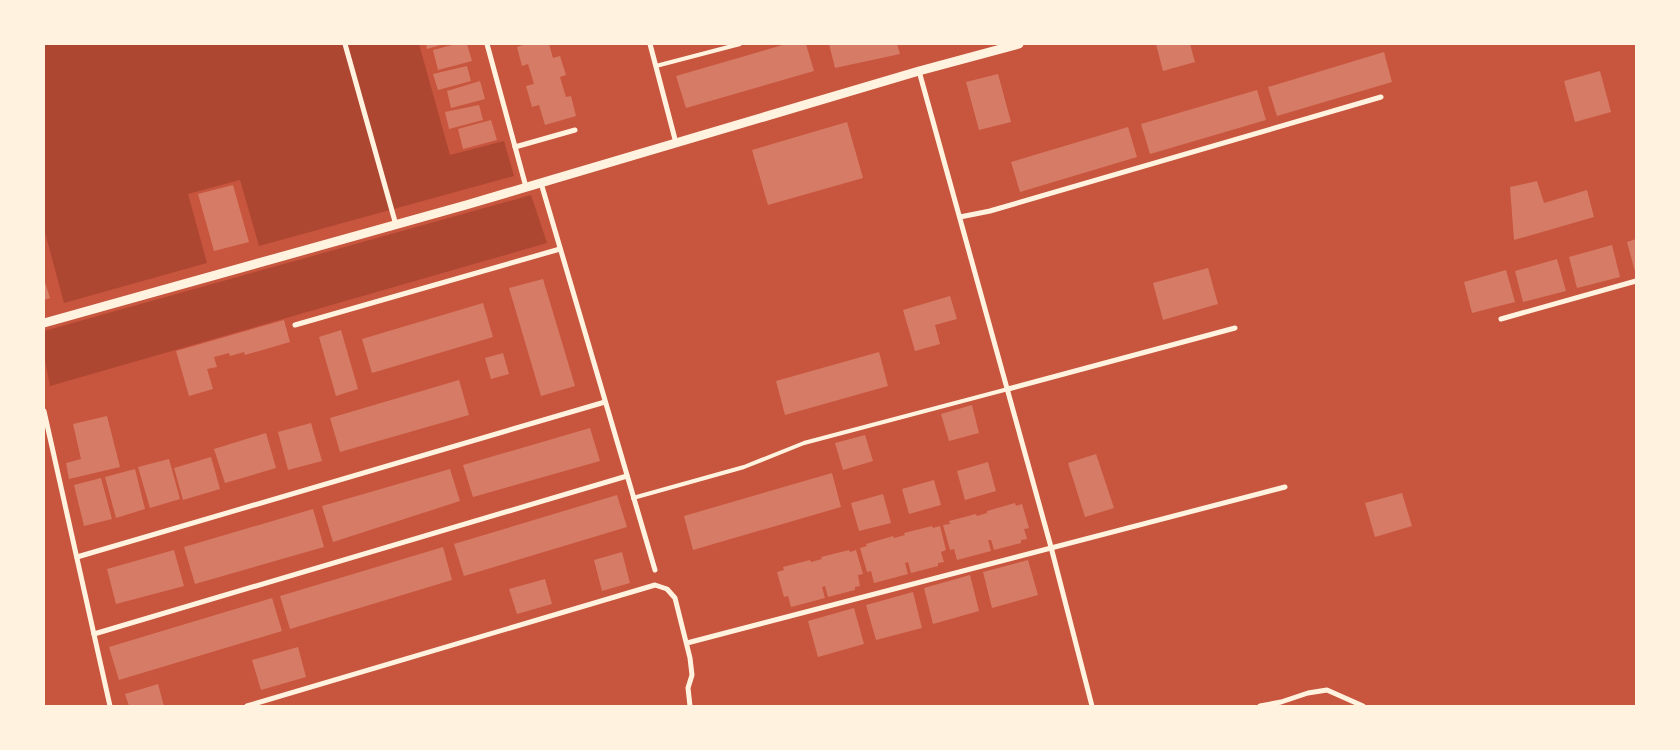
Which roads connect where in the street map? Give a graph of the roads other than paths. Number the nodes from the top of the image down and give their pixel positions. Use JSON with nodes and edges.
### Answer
{"nodes":[{"id":1,"x":345,"y":44,"type":"edge"},
{"id":2,"x":487,"y":44,"type":"edge"},
{"id":3,"x":650,"y":44,"type":"edge"},
{"id":4,"x":740,"y":44,"type":"edge"},
{"id":5,"x":1019,"y":44,"type":"edge"},
{"id":6,"x":656,"y":66,"type":"junction"},
{"id":7,"x":919,"y":71,"type":"junction"},
{"id":8,"x":1381,"y":97,"type":"dead end"},
{"id":9,"x":575,"y":130,"type":"dead end"},
{"id":10,"x":676,"y":143,"type":"junction"},
{"id":11,"x":515,"y":147,"type":"junction"},
{"id":12,"x":541,"y":183,"type":"junction"},
{"id":13,"x":526,"y":187,"type":"junction"},
{"id":14,"x":960,"y":217,"type":"junction"},
{"id":15,"x":396,"y":225,"type":"junction"},
{"id":16,"x":560,"y":249,"type":"junction"},
{"id":17,"x":1636,"y":281,"type":"edge"},
{"id":18,"x":1501,"y":319,"type":"dead end"},
{"id":19,"x":44,"y":323,"type":"edge"},
{"id":20,"x":295,"y":325,"type":"dead end"},
{"id":21,"x":1235,"y":328,"type":"dead end"},
{"id":22,"x":1008,"y":389,"type":"junction"},
{"id":23,"x":605,"y":402,"type":"junction"},
{"id":24,"x":44,"y":412,"type":"edge"},
{"id":25,"x":626,"y":476,"type":"junction"},
{"id":26,"x":1285,"y":487,"type":"dead end"},
{"id":27,"x":633,"y":498,"type":"junction"},
{"id":28,"x":1051,"y":547,"type":"junction"},
{"id":29,"x":77,"y":558,"type":"junction"},
{"id":30,"x":655,"y":570,"type":"dead end"},
{"id":31,"x":94,"y":634,"type":"junction"},
{"id":32,"x":687,"y":643,"type":"junction"},
{"id":33,"x":110,"y":706,"type":"edge"},
{"id":34,"x":247,"y":706,"type":"edge"},
{"id":35,"x":690,"y":706,"type":"edge"},
{"id":36,"x":1092,"y":706,"type":"edge"},
{"id":37,"x":1260,"y":706,"type":"edge"},
{"id":38,"x":1364,"y":706,"type":"edge"}],
"edges":[{"from":1,"to":15,"type":"street"},
{"from":2,"to":11,"type":"street"},
{"from":3,"to":6,"type":"street"},
{"from":4,"to":6,"type":"lane"},
{"from":5,"to":7,"type":"street"},
{"from":6,"to":10,"type":"street"},
{"from":7,"to":10,"type":"street"},
{"from":7,"to":14,"type":"street"},
{"from":8,"to":14,"type":"street"},
{"from":9,"to":11,"type":"street"},
{"from":10,"to":12,"type":"street"},
{"from":11,"to":13,"type":"street"},
{"from":12,"to":13,"type":"street"},
{"from":12,"to":16,"type":"street"},
{"from":13,"to":15,"type":"street"},
{"from":14,"to":22,"type":"street"},
{"from":15,"to":19,"type":"street"},
{"from":16,"to":20,"type":"street"},
{"from":16,"to":23,"type":"street"},
{"from":17,"to":18,"type":"street"},
{"from":21,"to":22,"type":"street"},
{"from":22,"to":27,"type":"lane"},
{"from":22,"to":28,"type":"street"},
{"from":23,"to":25,"type":"street"},
{"from":23,"to":29,"type":"street"},
{"from":24,"to":29,"type":"street"},
{"from":25,"to":27,"type":"street"},
{"from":25,"to":31,"type":"street"},
{"from":26,"to":28,"type":"street"},
{"from":27,"to":30,"type":"street"},
{"from":28,"to":32,"type":"street"},
{"from":28,"to":36,"type":"street"},
{"from":29,"to":31,"type":"street"},
{"from":31,"to":33,"type":"street"},
{"from":32,"to":34,"type":"street"},
{"from":32,"to":35,"type":"street"},
{"from":37,"to":38,"type":"street"}]}
